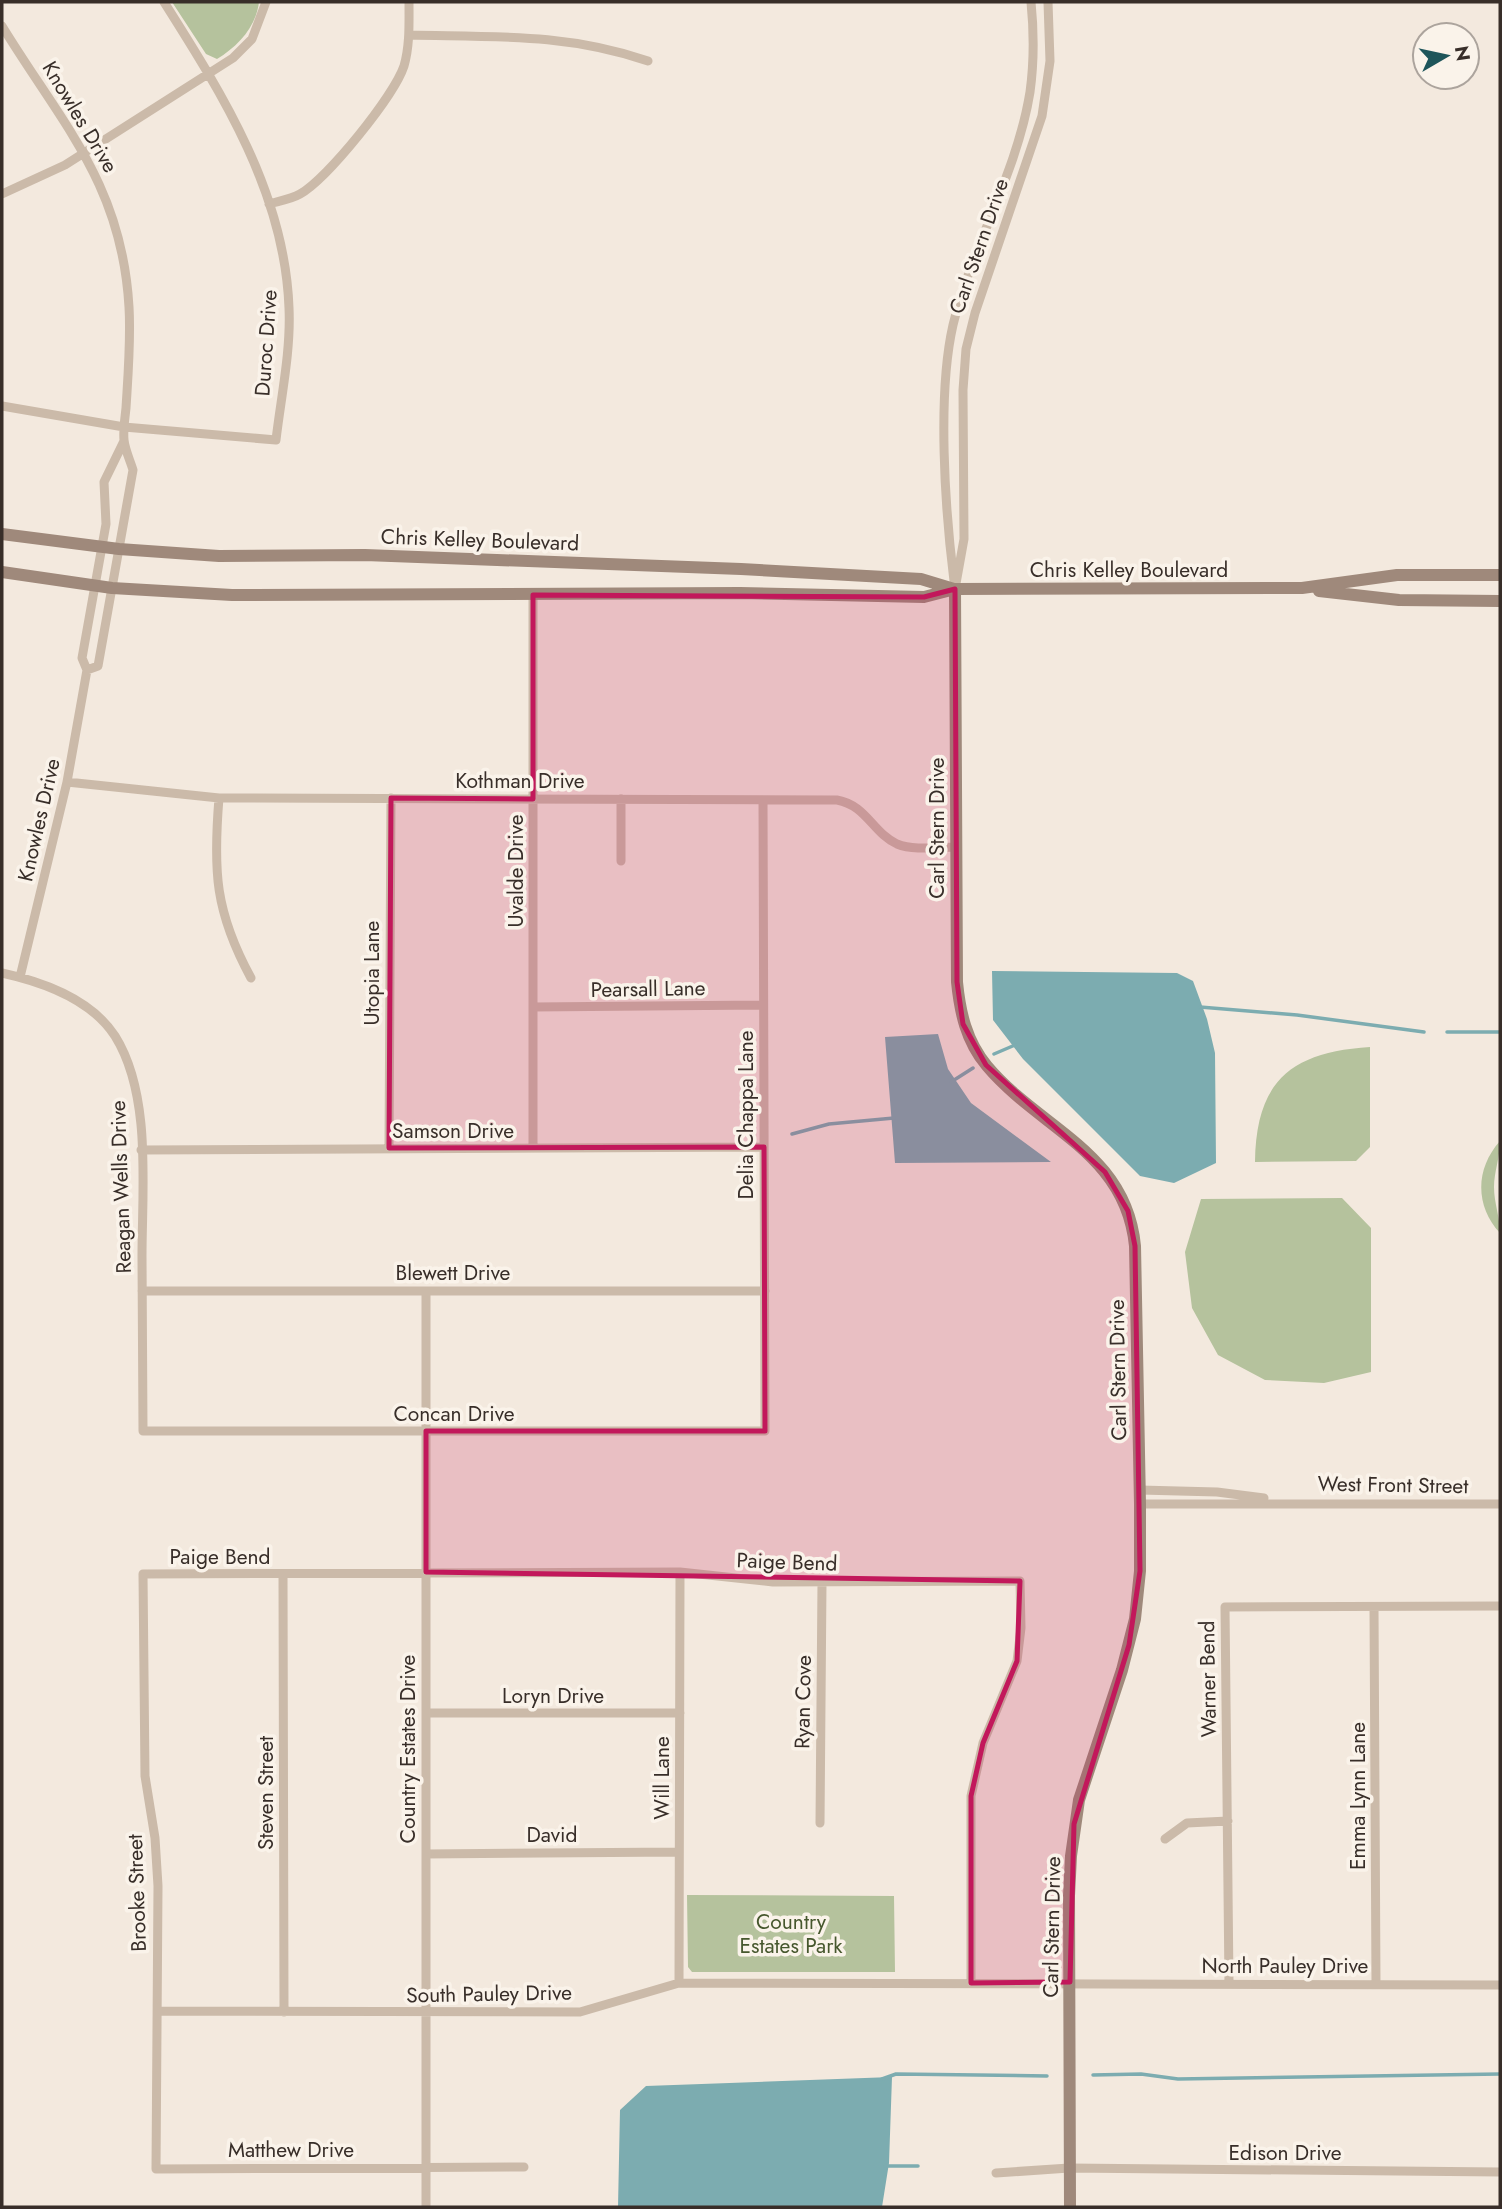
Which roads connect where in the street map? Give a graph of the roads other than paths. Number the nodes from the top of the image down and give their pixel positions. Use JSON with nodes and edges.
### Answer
{"nodes":[{"id":1,"x":164,"y":2,"type":"edge"},
{"id":2,"x":266,"y":2,"type":"edge"},
{"id":3,"x":409,"y":2,"type":"edge"},
{"id":4,"x":1031,"y":2,"type":"edge"},
{"id":5,"x":1048,"y":2,"type":"edge"},
{"id":6,"x":2,"y":26,"type":"edge"},
{"id":7,"x":410,"y":35,"type":"junction"},
{"id":8,"x":648,"y":61,"type":"dead end"},
{"id":9,"x":209,"y":73,"type":"junction"},
{"id":10,"x":85,"y":152,"type":"junction"},
{"id":11,"x":2,"y":194,"type":"edge"},
{"id":12,"x":269,"y":204,"type":"junction"},
{"id":13,"x":2,"y":406,"type":"edge"},
{"id":14,"x":124,"y":426,"type":"junction"},
{"id":15,"x":124,"y":441,"type":"junction"},
{"id":16,"x":2,"y":534,"type":"edge"},
{"id":17,"x":103,"y":547,"type":"junction"},
{"id":18,"x":119,"y":549,"type":"junction"},
{"id":19,"x":2,"y":572,"type":"edge"},
{"id":20,"x":1500,"y":575,"type":"edge"},
{"id":21,"x":96,"y":586,"type":"junction"},
{"id":22,"x":113,"y":588,"type":"junction"},
{"id":23,"x":1302,"y":588,"type":"junction"},
{"id":24,"x":955,"y":589,"type":"junction"},
{"id":25,"x":533,"y":595,"type":"junction"},
{"id":26,"x":1500,"y":601,"type":"edge"},
{"id":27,"x":87,"y":670,"type":"junction"},
{"id":28,"x":67,"y":782,"type":"junction"},
{"id":29,"x":219,"y":797,"type":"junction"},
{"id":30,"x":391,"y":798,"type":"junction"},
{"id":31,"x":533,"y":799,"type":"junction"},
{"id":32,"x":621,"y":799,"type":"junction"},
{"id":33,"x":762,"y":800,"type":"junction"},
{"id":34,"x":957,"y":847,"type":"junction"},
{"id":35,"x":621,"y":861,"type":"dead end"},
{"id":36,"x":2,"y":973,"type":"edge"},
{"id":37,"x":20,"y":977,"type":"junction"},
{"id":38,"x":251,"y":978,"type":"dead end"},
{"id":39,"x":763,"y":1005,"type":"junction"},
{"id":40,"x":533,"y":1007,"type":"junction"},
{"id":41,"x":764,"y":1147,"type":"junction"},
{"id":42,"x":534,"y":1148,"type":"junction"},
{"id":43,"x":389,"y":1149,"type":"junction"},
{"id":44,"x":141,"y":1150,"type":"junction"},
{"id":45,"x":142,"y":1291,"type":"junction"},
{"id":46,"x":426,"y":1291,"type":"junction"},
{"id":47,"x":765,"y":1291,"type":"junction"},
{"id":48,"x":143,"y":1431,"type":"joint"},
{"id":49,"x":426,"y":1431,"type":"junction"},
{"id":50,"x":765,"y":1431,"type":"joint"},
{"id":51,"x":1140,"y":1490,"type":"junction"},
{"id":52,"x":1286,"y":1502,"type":"junction"},
{"id":53,"x":1140,"y":1504,"type":"junction"},
{"id":54,"x":1500,"y":1504,"type":"edge"},
{"id":55,"x":426,"y":1572,"type":"junction"},
{"id":56,"x":680,"y":1572,"type":"junction"},
{"id":57,"x":143,"y":1574,"type":"joint"},
{"id":58,"x":283,"y":1574,"type":"junction"},
{"id":59,"x":822,"y":1582,"type":"junction"},
{"id":60,"x":1500,"y":1606,"type":"edge"},
{"id":61,"x":1374,"y":1607,"type":"junction"},
{"id":62,"x":426,"y":1713,"type":"junction"},
{"id":63,"x":680,"y":1713,"type":"junction"},
{"id":64,"x":1227,"y":1821,"type":"junction"},
{"id":65,"x":820,"y":1823,"type":"dead end"},
{"id":66,"x":1165,"y":1839,"type":"dead end"},
{"id":67,"x":679,"y":1852,"type":"junction"},
{"id":68,"x":426,"y":1854,"type":"junction"},
{"id":69,"x":1070,"y":1982,"type":"junction"},
{"id":70,"x":679,"y":1983,"type":"junction"},
{"id":71,"x":971,"y":1983,"type":"junction"},
{"id":72,"x":1229,"y":1983,"type":"junction"},
{"id":73,"x":1376,"y":1984,"type":"junction"},
{"id":74,"x":1500,"y":1985,"type":"edge"},
{"id":75,"x":157,"y":2011,"type":"junction"},
{"id":76,"x":284,"y":2012,"type":"junction"},
{"id":77,"x":426,"y":2013,"type":"junction"},
{"id":78,"x":426,"y":2167,"type":"junction"},
{"id":79,"x":524,"y":2167,"type":"dead end"},
{"id":80,"x":1069,"y":2168,"type":"junction"},
{"id":81,"x":156,"y":2169,"type":"joint"},
{"id":82,"x":1500,"y":2172,"type":"edge"},
{"id":83,"x":996,"y":2173,"type":"dead end"},
{"id":84,"x":426,"y":2207,"type":"edge"},
{"id":85,"x":1070,"y":2207,"type":"edge"}],
"edges":[{"from":1,"to":9,"type":"street","name":"Duroc Drive"},
{"from":2,"to":9,"type":"street"},
{"from":3,"to":7,"type":"street"},
{"from":4,"to":24,"type":"street","name":"Carl Stern Drive"},
{"from":5,"to":24,"type":"street","name":"Carl Stern Drive"},
{"from":6,"to":10,"type":"street","name":"Knowles Drive"},
{"from":7,"to":8,"type":"street"},
{"from":7,"to":12,"type":"street"},
{"from":9,"to":10,"type":"street"},
{"from":9,"to":12,"type":"street","name":"Duroc Drive"},
{"from":10,"to":11,"type":"street"},
{"from":10,"to":14,"type":"street","name":"Knowles Drive"},
{"from":12,"to":14,"type":"street","name":"Duroc Drive"},
{"from":13,"to":14,"type":"street","name":"Duroc Drive"},
{"from":14,"to":15,"type":"street","name":"Knowles Drive"},
{"from":15,"to":17,"type":"street","name":"Knowles Drive"},
{"from":15,"to":18,"type":"street","name":"Knowles Drive"},
{"from":16,"to":17,"type":"main road","name":"Chris Kelley Boulevard"},
{"from":17,"to":18,"type":"main road","name":"Chris Kelley Boulevard"},
{"from":17,"to":21,"type":"street","name":"Knowles Drive"},
{"from":18,"to":22,"type":"street","name":"Knowles Drive"},
{"from":18,"to":24,"type":"main road","name":"Chris Kelley Boulevard"},
{"from":19,"to":21,"type":"main road","name":"Chris Kelley Boulevard"},
{"from":20,"to":23,"type":"main road","name":"Chris Kelley Boulevard"},
{"from":21,"to":22,"type":"main road","name":"Chris Kelley Boulevard"},
{"from":21,"to":27,"type":"street","name":"Knowles Drive"},
{"from":22,"to":25,"type":"main road","name":"Chris Kelley Boulevard"},
{"from":22,"to":27,"type":"street","name":"Knowles Drive"},
{"from":23,"to":24,"type":"main road","name":"Chris Kelley Boulevard"},
{"from":23,"to":26,"type":"main road","name":"Chris Kelley Boulevard"},
{"from":24,"to":25,"type":"main road","name":"Chris Kelley Boulevard"},
{"from":24,"to":34,"type":"main road","name":"Carl Stern Drive"},
{"from":25,"to":31,"type":"street","name":"Uvalde Drive"},
{"from":27,"to":28,"type":"street","name":"Knowles Drive"},
{"from":28,"to":29,"type":"street","name":"Kothman Drive"},
{"from":28,"to":37,"type":"street","name":"Knowles Drive"},
{"from":29,"to":30,"type":"street","name":"Kothman Drive"},
{"from":29,"to":38,"type":"street"},
{"from":30,"to":31,"type":"street","name":"Kothman Drive"},
{"from":30,"to":43,"type":"street","name":"Utopia Lane"},
{"from":31,"to":32,"type":"street","name":"Kothman Drive"},
{"from":31,"to":40,"type":"street","name":"Uvalde Drive"},
{"from":32,"to":33,"type":"street","name":"Kothman Drive"},
{"from":32,"to":35,"type":"street"},
{"from":33,"to":34,"type":"street","name":"Kothman Drive"},
{"from":33,"to":39,"type":"street","name":"Delia Chappa Lane"},
{"from":34,"to":51,"type":"main road","name":"Carl Stern Drive"},
{"from":36,"to":37,"type":"street","name":"Reagan Wells Drive"},
{"from":37,"to":44,"type":"street","name":"Reagan Wells Drive"},
{"from":39,"to":40,"type":"street","name":"Pearsall Lane"},
{"from":39,"to":41,"type":"street","name":"Delia Chappa Lane"},
{"from":40,"to":42,"type":"street","name":"Uvalde Drive"},
{"from":41,"to":42,"type":"street","name":"Samson Drive"},
{"from":41,"to":47,"type":"street","name":"Delia Chappa Lane"},
{"from":42,"to":43,"type":"street","name":"Samson Drive"},
{"from":43,"to":44,"type":"street","name":"Samson Drive"},
{"from":44,"to":45,"type":"street","name":"Reagan Wells Drive"},
{"from":45,"to":46,"type":"street","name":"Blewett Drive"},
{"from":45,"to":48,"type":"street","name":"Reagan Wells Drive"},
{"from":46,"to":47,"type":"street","name":"Blewett Drive"},
{"from":46,"to":49,"type":"street","name":"Country Estates Drive"},
{"from":47,"to":50,"type":"street","name":"Delia Chappa Lane"},
{"from":48,"to":49,"type":"street","name":"Concan Drive"},
{"from":49,"to":50,"type":"street","name":"Concan Drive"},
{"from":49,"to":55,"type":"street","name":"Country Estates Drive"},
{"from":51,"to":52,"type":"street","name":"West Front Street"},
{"from":51,"to":53,"type":"main road","name":"Carl Stern Drive"},
{"from":52,"to":53,"type":"street","name":"West Front Street"},
{"from":52,"to":54,"type":"street","name":"West Front Street"},
{"from":53,"to":69,"type":"main road","name":"Carl Stern Drive"},
{"from":55,"to":56,"type":"street","name":"Paige Bend"},
{"from":55,"to":58,"type":"street","name":"Paige Bend"},
{"from":55,"to":62,"type":"street","name":"Country Estates Drive"},
{"from":56,"to":59,"type":"street","name":"Paige Bend"},
{"from":56,"to":63,"type":"street","name":"Will Lane"},
{"from":57,"to":58,"type":"street","name":"Paige Bend"},
{"from":57,"to":75,"type":"street","name":"Brooke Street"},
{"from":58,"to":76,"type":"street","name":"Steven Street"},
{"from":59,"to":65,"type":"street","name":"Ryan Cove"},
{"from":59,"to":71,"type":"street","name":"Paige Bend"},
{"from":60,"to":61,"type":"street","name":"Warner Bend"},
{"from":61,"to":64,"type":"street","name":"Warner Bend"},
{"from":61,"to":73,"type":"street","name":"Emma Lynn Lane"},
{"from":62,"to":63,"type":"street","name":"Loryn Drive"},
{"from":62,"to":68,"type":"street","name":"Country Estates Drive"},
{"from":63,"to":67,"type":"street","name":"Will Lane"},
{"from":64,"to":66,"type":"street"},
{"from":64,"to":72,"type":"street","name":"Warner Bend"},
{"from":67,"to":68,"type":"street","name":"David"},
{"from":67,"to":70,"type":"street","name":"Will Lane"},
{"from":68,"to":77,"type":"street","name":"Country Estates Drive"},
{"from":69,"to":71,"type":"street","name":"South Pauley Drive"},
{"from":69,"to":72,"type":"street","name":"North Pauley Drive"},
{"from":69,"to":80,"type":"main road","name":"Carl Stern Drive"},
{"from":70,"to":71,"type":"street","name":"South Pauley Drive"},
{"from":70,"to":77,"type":"street","name":"South Pauley Drive"},
{"from":72,"to":73,"type":"street","name":"North Pauley Drive"},
{"from":73,"to":74,"type":"street","name":"North Pauley Drive"},
{"from":75,"to":76,"type":"street","name":"South Pauley Drive"},
{"from":75,"to":81,"type":"street","name":"Brooke Street"},
{"from":76,"to":77,"type":"street","name":"South Pauley Drive"},
{"from":77,"to":78,"type":"street","name":"Country Estates Drive"},
{"from":78,"to":79,"type":"street","name":"Matthew Drive"},
{"from":78,"to":81,"type":"street","name":"Matthew Drive"},
{"from":78,"to":84,"type":"street","name":"Country Estates Drive"},
{"from":80,"to":82,"type":"street","name":"Edison Drive"},
{"from":80,"to":83,"type":"street","name":"Edison Drive"},
{"from":80,"to":85,"type":"main road","name":"Carl Stern Drive"}]}
